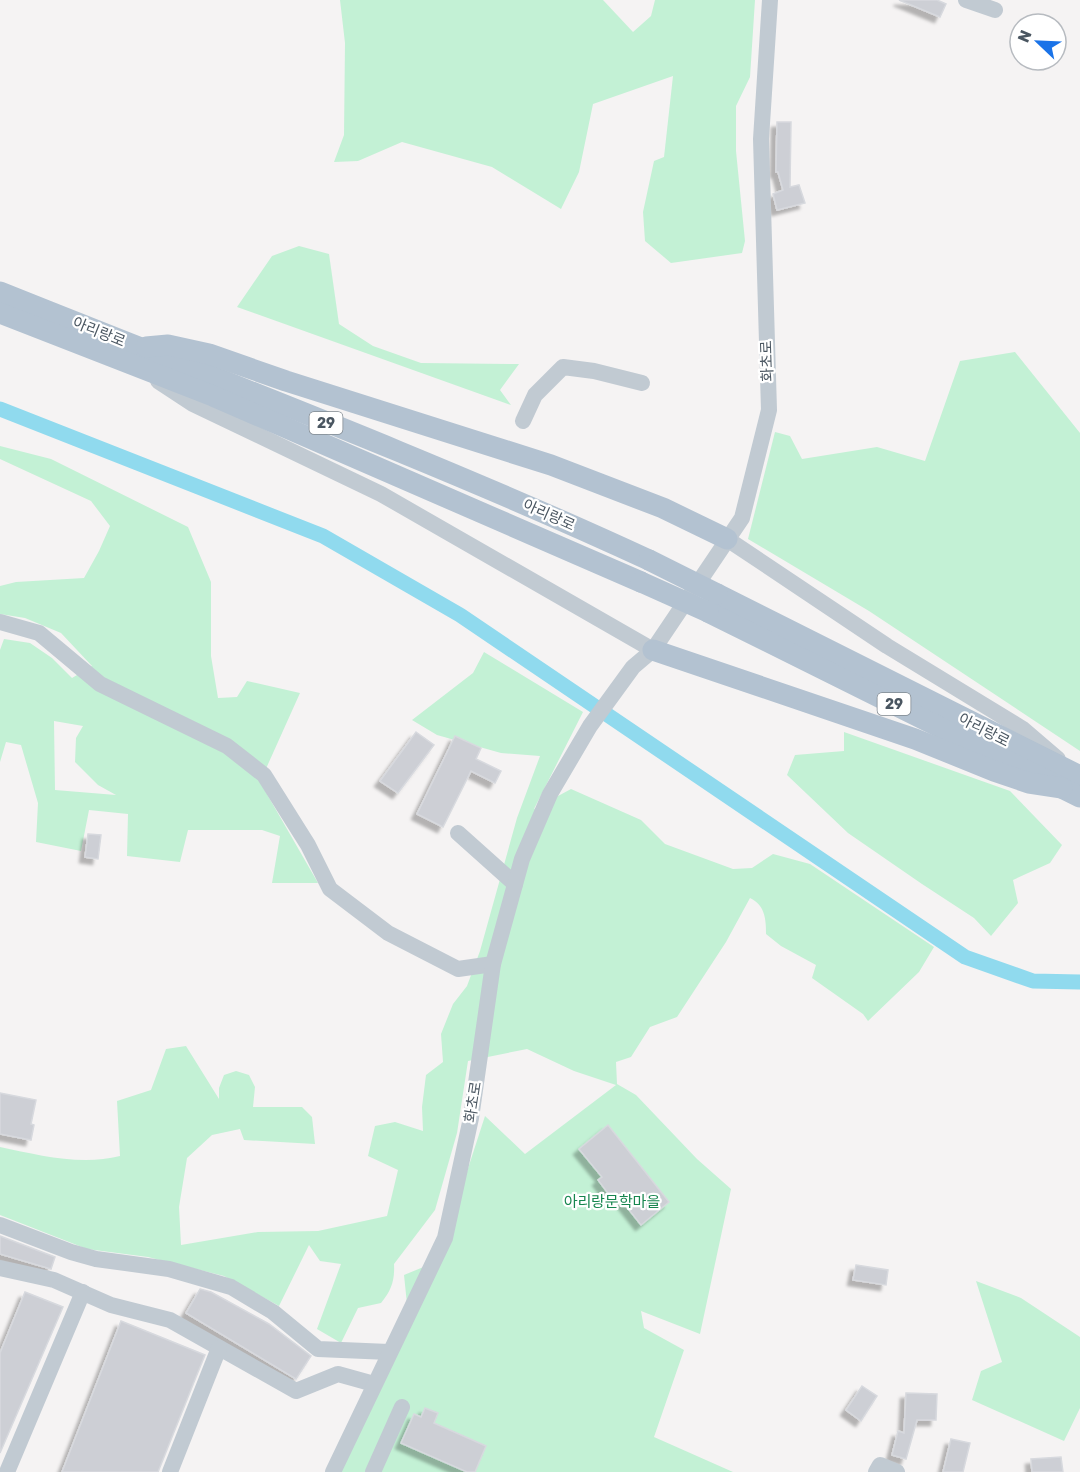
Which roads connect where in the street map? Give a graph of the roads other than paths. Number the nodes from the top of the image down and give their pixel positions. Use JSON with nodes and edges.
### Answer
{"nodes":[{"id":1,"x":770,"y":0,"type":"edge"},
{"id":2,"x":966,"y":0,"type":"edge"},
{"id":3,"x":995,"y":10,"type":"dead end"},
{"id":4,"x":0,"y":292,"type":"edge"},
{"id":5,"x":0,"y":313,"type":"edge"},
{"id":6,"x":138,"y":357,"type":"junction"},
{"id":7,"x":642,"y":383,"type":"dead end"},
{"id":8,"x":523,"y":421,"type":"dead end"},
{"id":9,"x":727,"y":539,"type":"junction"},
{"id":10,"x":712,"y":603,"type":"junction"},
{"id":11,"x":0,"y":622,"type":"edge"},
{"id":12,"x":652,"y":650,"type":"junction"},
{"id":13,"x":1074,"y":784,"type":"edge"},
{"id":14,"x":458,"y":833,"type":"dead end"},
{"id":15,"x":515,"y":884,"type":"junction"},
{"id":16,"x":493,"y":964,"type":"junction"},
{"id":17,"x":0,"y":1225,"type":"edge"},
{"id":18,"x":0,"y":1268,"type":"edge"},
{"id":19,"x":83,"y":1292,"type":"junction"},
{"id":20,"x":219,"y":1348,"type":"junction"},
{"id":21,"x":389,"y":1352,"type":"junction"},
{"id":22,"x":374,"y":1384,"type":"junction"},
{"id":23,"x":402,"y":1407,"type":"dead end"},
{"id":24,"x":7,"y":1472,"type":"edge"},
{"id":25,"x":170,"y":1472,"type":"edge"},
{"id":26,"x":333,"y":1472,"type":"edge"},
{"id":27,"x":373,"y":1472,"type":"edge"},
{"id":28,"x":876,"y":1472,"type":"edge"},
{"id":29,"x":897,"y":1472,"type":"edge"}],
"edges":[{"from":1,"to":9,"type":"street","name":"화초로"},
{"from":2,"to":3,"type":"street"},
{"from":4,"to":6,"type":"main road","name":"아리랑로","number":"29"},
{"from":5,"to":6,"type":"main road","name":"아리랑로","number":"29"},
{"from":6,"to":9,"type":"main road"},
{"from":6,"to":10,"type":"main road","name":"아리랑로","number":"29","bridge":true},
{"from":6,"to":10,"type":"main road","name":"아리랑로","number":"29","bridge":true},
{"from":6,"to":12,"type":"street"},
{"from":7,"to":8,"type":"street"},
{"from":9,"to":12,"type":"street","name":"화초로"},
{"from":9,"to":13,"type":"street"},
{"from":10,"to":13,"type":"main road","name":"아리랑로","number":"29"},
{"from":11,"to":16,"type":"street"},
{"from":12,"to":13,"type":"main road"},
{"from":12,"to":15,"type":"street","name":"화초로"},
{"from":14,"to":15,"type":"street"},
{"from":15,"to":16,"type":"street","name":"화초로"},
{"from":16,"to":21,"type":"street","name":"화초로"},
{"from":17,"to":21,"type":"street"},
{"from":18,"to":19,"type":"street"},
{"from":19,"to":20,"type":"street"},
{"from":19,"to":24,"type":"street"},
{"from":20,"to":22,"type":"street"},
{"from":20,"to":25,"type":"street"},
{"from":21,"to":22,"type":"street","name":"화초로"},
{"from":22,"to":26,"type":"street","name":"화초로"},
{"from":23,"to":27,"type":"street"},
{"from":28,"to":29,"type":"street"}]}
